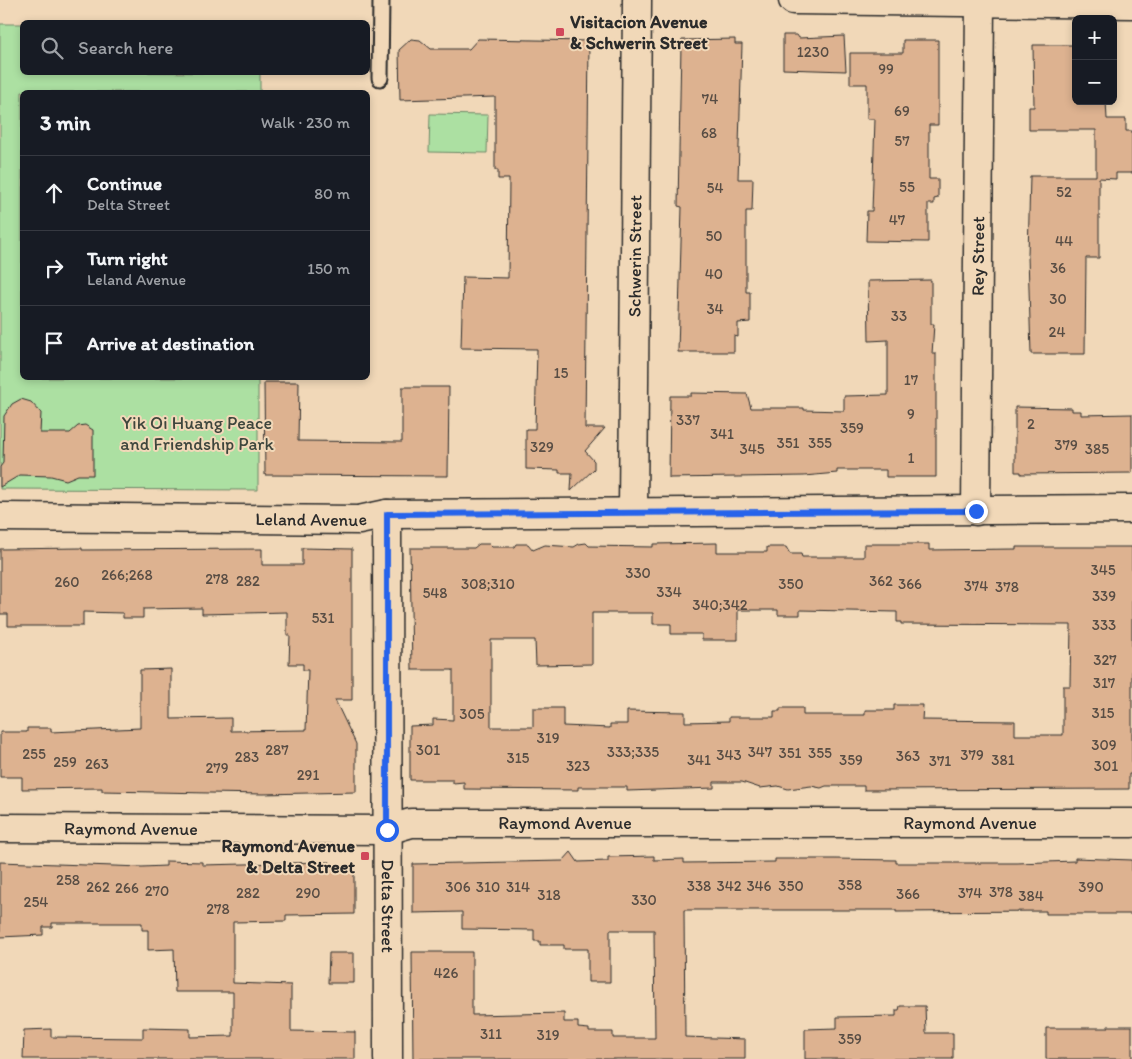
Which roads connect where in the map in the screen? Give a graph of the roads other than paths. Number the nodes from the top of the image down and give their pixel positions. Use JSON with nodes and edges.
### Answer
{"nodes":[{"id":1,"x":381,"y":0,"type":"edge"},
{"id":2,"x":636,"y":0,"type":"edge"},
{"id":3,"x":793,"y":0,"type":"edge"},
{"id":4,"x":980,"y":2,"type":"edge"},
{"id":5,"x":1132,"y":4,"type":"edge"},
{"id":6,"x":380,"y":78,"type":"dead end"},
{"id":7,"x":1132,"y":509,"type":"edge"},
{"id":8,"x":976,"y":511,"type":"junction"},
{"id":9,"x":633,"y":512,"type":"junction"},
{"id":10,"x":387,"y":514,"type":"junction"},
{"id":11,"x":0,"y":516,"type":"edge"},
{"id":12,"x":1132,"y":824,"type":"edge"},
{"id":13,"x":0,"y":828,"type":"edge"},
{"id":14,"x":387,"y":830,"type":"junction"},
{"id":15,"x":388,"y":1059,"type":"edge"}],
"edges":[{"from":1,"to":6,"type":"lane"},
{"from":2,"to":9,"type":"street","name":"Schwerin Street"},
{"from":3,"to":4,"type":"street"},
{"from":4,"to":5,"type":"street"},
{"from":4,"to":8,"type":"street","name":"Rey Street"},
{"from":7,"to":8,"type":"street","name":"Leland Avenue"},
{"from":8,"to":9,"type":"street","name":"Leland Avenue"},
{"from":9,"to":10,"type":"street","name":"Leland Avenue"},
{"from":10,"to":11,"type":"street","name":"Leland Avenue"},
{"from":10,"to":14,"type":"street","name":"Delta Street"},
{"from":12,"to":14,"type":"street","name":"Raymond Avenue"},
{"from":13,"to":14,"type":"street","name":"Raymond Avenue"},
{"from":14,"to":15,"type":"street","name":"Delta Street"}]}
